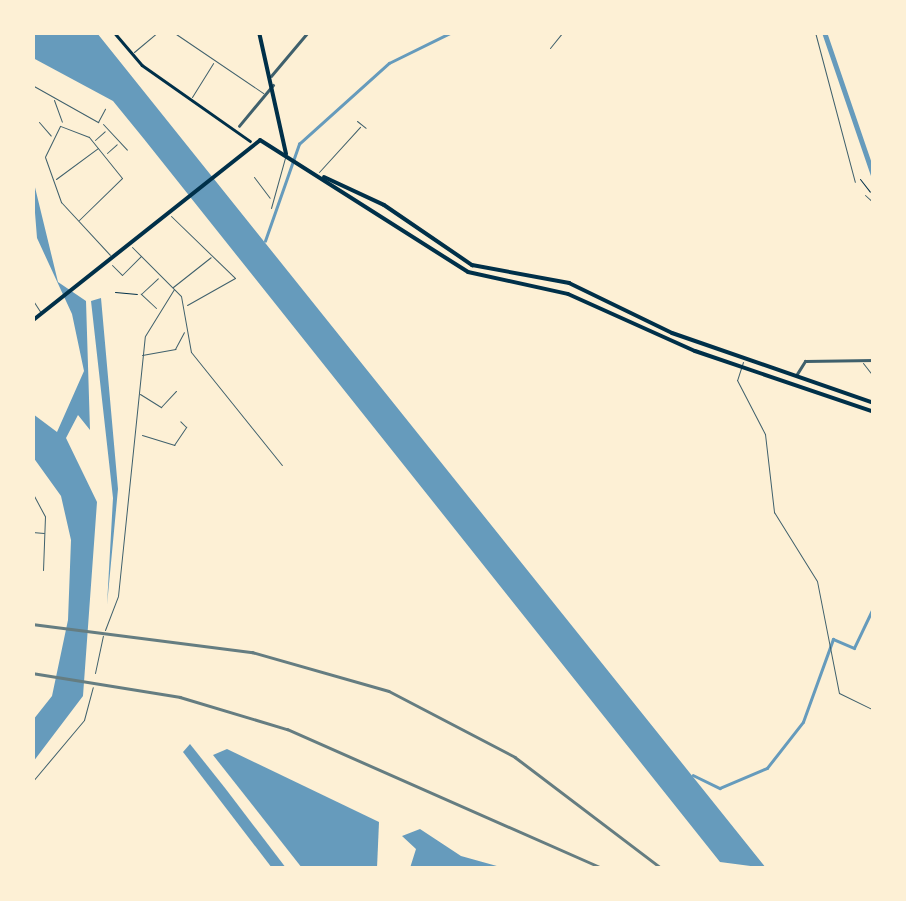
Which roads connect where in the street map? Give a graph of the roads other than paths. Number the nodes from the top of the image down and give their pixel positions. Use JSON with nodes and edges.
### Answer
{"nodes":[{"id":1,"x":114,"y":32,"type":"edge"},
{"id":2,"x":158,"y":32,"type":"edge"},
{"id":3,"x":173,"y":32,"type":"edge"},
{"id":4,"x":260,"y":32,"type":"edge"},
{"id":5,"x":308,"y":32,"type":"edge"},
{"id":6,"x":563,"y":32,"type":"edge"},
{"id":7,"x":815,"y":32,"type":"edge"},
{"id":8,"x":550,"y":48,"type":"dead end"},
{"id":9,"x":132,"y":54,"type":"junction"},
{"id":10,"x":215,"y":60,"type":"junction"},
{"id":11,"x":271,"y":76,"type":"junction"},
{"id":12,"x":32,"y":85,"type":"edge"},
{"id":13,"x":273,"y":85,"type":"junction"},
{"id":14,"x":263,"y":93,"type":"junction"},
{"id":15,"x":56,"y":97,"type":"junction"},
{"id":16,"x":192,"y":97,"type":"junction"},
{"id":17,"x":105,"y":109,"type":"dead end"},
{"id":18,"x":358,"y":121,"type":"dead end"},
{"id":19,"x":39,"y":122,"type":"dead end"},
{"id":20,"x":103,"y":124,"type":"dead end"},
{"id":21,"x":62,"y":126,"type":"junction"},
{"id":22,"x":239,"y":126,"type":"junction"},
{"id":23,"x":360,"y":127,"type":"junction"},
{"id":24,"x":366,"y":128,"type":"dead end"},
{"id":25,"x":108,"y":129,"type":"junction"},
{"id":26,"x":54,"y":138,"type":"junction"},
{"id":27,"x":250,"y":141,"type":"junction"},
{"id":28,"x":93,"y":142,"type":"junction"},
{"id":29,"x":119,"y":142,"type":"junction"},
{"id":30,"x":98,"y":148,"type":"junction"},
{"id":31,"x":126,"y":150,"type":"dead end"},
{"id":32,"x":105,"y":155,"type":"junction"},
{"id":33,"x":288,"y":155,"type":"junction"},
{"id":34,"x":331,"y":156,"type":"junction"},
{"id":35,"x":339,"y":162,"type":"dead end"},
{"id":36,"x":320,"y":176,"type":"junction"},
{"id":37,"x":254,"y":177,"type":"dead end"},
{"id":38,"x":53,"y":180,"type":"junction"},
{"id":39,"x":855,"y":182,"type":"dead end"},
{"id":40,"x":864,"y":195,"type":"dead end"},
{"id":41,"x":273,"y":199,"type":"junction"},
{"id":42,"x":873,"y":200,"type":"edge"},
{"id":43,"x":166,"y":206,"type":"junction"},
{"id":44,"x":271,"y":208,"type":"dead end"},
{"id":45,"x":79,"y":220,"type":"junction"},
{"id":46,"x":126,"y":241,"type":"junction"},
{"id":47,"x":110,"y":255,"type":"junction"},
{"id":48,"x":214,"y":255,"type":"junction"},
{"id":49,"x":141,"y":256,"type":"junction"},
{"id":50,"x":112,"y":265,"type":"dead end"},
{"id":51,"x":161,"y":276,"type":"junction"},
{"id":52,"x":173,"y":288,"type":"junction"},
{"id":53,"x":32,"y":299,"type":"edge"},
{"id":54,"x":184,"y":306,"type":"junction"},
{"id":55,"x":156,"y":308,"type":"junction"},
{"id":56,"x":42,"y":314,"type":"junction"},
{"id":57,"x":32,"y":321,"type":"edge"},
{"id":58,"x":187,"y":331,"type":"junction"},
{"id":59,"x":142,"y":354,"type":"junction"},
{"id":60,"x":745,"y":354,"type":"junction"},
{"id":61,"x":862,"y":360,"type":"junction"},
{"id":62,"x":874,"y":360,"type":"edge"},
{"id":63,"x":741,"y":367,"type":"junction"},
{"id":64,"x":797,"y":374,"type":"junction"},
{"id":65,"x":874,"y":377,"type":"edge"},
{"id":66,"x":165,"y":389,"type":"dead end"},
{"id":67,"x":176,"y":390,"type":"dead end"},
{"id":68,"x":138,"y":392,"type":"junction"},
{"id":69,"x":172,"y":395,"type":"junction"},
{"id":70,"x":874,"y":403,"type":"edge"},
{"id":71,"x":874,"y":412,"type":"edge"},
{"id":72,"x":180,"y":421,"type":"dead end"},
{"id":73,"x":139,"y":435,"type":"junction"},
{"id":74,"x":282,"y":465,"type":"dead end"},
{"id":75,"x":32,"y":492,"type":"edge"},
{"id":76,"x":32,"y":532,"type":"edge"},
{"id":77,"x":46,"y":533,"type":"junction"},
{"id":78,"x":43,"y":570,"type":"dead end"},
{"id":79,"x":104,"y":630,"type":"dead end"},
{"id":80,"x":103,"y":636,"type":"dead end"},
{"id":81,"x":95,"y":673,"type":"dead end"},
{"id":82,"x":93,"y":686,"type":"dead end"},
{"id":83,"x":874,"y":710,"type":"edge"},
{"id":84,"x":32,"y":782,"type":"edge"}],
"edges":[{"from":1,"to":9,"type":"main road"},
{"from":2,"to":9,"type":"street"},
{"from":3,"to":10,"type":"street"},
{"from":4,"to":11,"type":"main road"},
{"from":5,"to":11,"type":"street"},
{"from":6,"to":8,"type":"street"},
{"from":7,"to":39,"type":"street"},
{"from":9,"to":16,"type":"main road"},
{"from":10,"to":14,"type":"street"},
{"from":10,"to":16,"type":"street"},
{"from":11,"to":13,"type":"main road"},
{"from":12,"to":15,"type":"street"},
{"from":13,"to":14,"type":"street"},
{"from":13,"to":33,"type":"main road"},
{"from":14,"to":22,"type":"street"},
{"from":15,"to":17,"type":"street"},
{"from":15,"to":21,"type":"street"},
{"from":16,"to":22,"type":"main road"},
{"from":18,"to":23,"type":"street"},
{"from":19,"to":26,"type":"street"},
{"from":20,"to":25,"type":"street"},
{"from":21,"to":26,"type":"street"},
{"from":21,"to":28,"type":"street"},
{"from":22,"to":27,"type":"main road"},
{"from":23,"to":24,"type":"street"},
{"from":23,"to":34,"type":"street"},
{"from":25,"to":28,"type":"street"},
{"from":25,"to":29,"type":"street"},
{"from":26,"to":38,"type":"street"},
{"from":27,"to":33,"type":"main road"},
{"from":27,"to":43,"type":"main road"},
{"from":28,"to":30,"type":"street"},
{"from":29,"to":31,"type":"street"},
{"from":29,"to":32,"type":"street"},
{"from":30,"to":32,"type":"street"},
{"from":30,"to":38,"type":"street"},
{"from":32,"to":45,"type":"street"},
{"from":33,"to":36,"type":"main road"},
{"from":33,"to":41,"type":"street"},
{"from":34,"to":35,"type":"street"},
{"from":34,"to":36,"type":"street"},
{"from":36,"to":60,"type":"main road"},
{"from":36,"to":63,"type":"main road"},
{"from":37,"to":41,"type":"street"},
{"from":38,"to":45,"type":"street"},
{"from":40,"to":42,"type":"street"},
{"from":41,"to":44,"type":"street"},
{"from":43,"to":46,"type":"main road"},
{"from":43,"to":48,"type":"street"},
{"from":45,"to":47,"type":"street"},
{"from":46,"to":47,"type":"main road"},
{"from":46,"to":49,"type":"street"},
{"from":47,"to":56,"type":"main road"},
{"from":48,"to":52,"type":"street"},
{"from":48,"to":54,"type":"street"},
{"from":49,"to":50,"type":"street"},
{"from":49,"to":51,"type":"street"},
{"from":51,"to":52,"type":"street"},
{"from":51,"to":55,"type":"street"},
{"from":52,"to":54,"type":"street"},
{"from":52,"to":55,"type":"street"},
{"from":53,"to":56,"type":"street"},
{"from":54,"to":58,"type":"street"},
{"from":55,"to":59,"type":"street"},
{"from":56,"to":57,"type":"main road"},
{"from":58,"to":59,"type":"street"},
{"from":58,"to":74,"type":"street"},
{"from":59,"to":68,"type":"street"},
{"from":60,"to":63,"type":"street"},
{"from":60,"to":64,"type":"main road"},
{"from":61,"to":62,"type":"street"},
{"from":61,"to":64,"type":"street"},
{"from":61,"to":65,"type":"street"},
{"from":63,"to":71,"type":"main road"},
{"from":63,"to":83,"type":"street"},
{"from":64,"to":70,"type":"main road"},
{"from":66,"to":69,"type":"street"},
{"from":67,"to":69,"type":"street"},
{"from":68,"to":69,"type":"street"},
{"from":68,"to":73,"type":"street"},
{"from":72,"to":73,"type":"street"},
{"from":73,"to":79,"type":"street"},
{"from":75,"to":77,"type":"street"},
{"from":76,"to":77,"type":"street"},
{"from":77,"to":78,"type":"street"},
{"from":80,"to":81,"type":"street"},
{"from":82,"to":84,"type":"street"}]}
